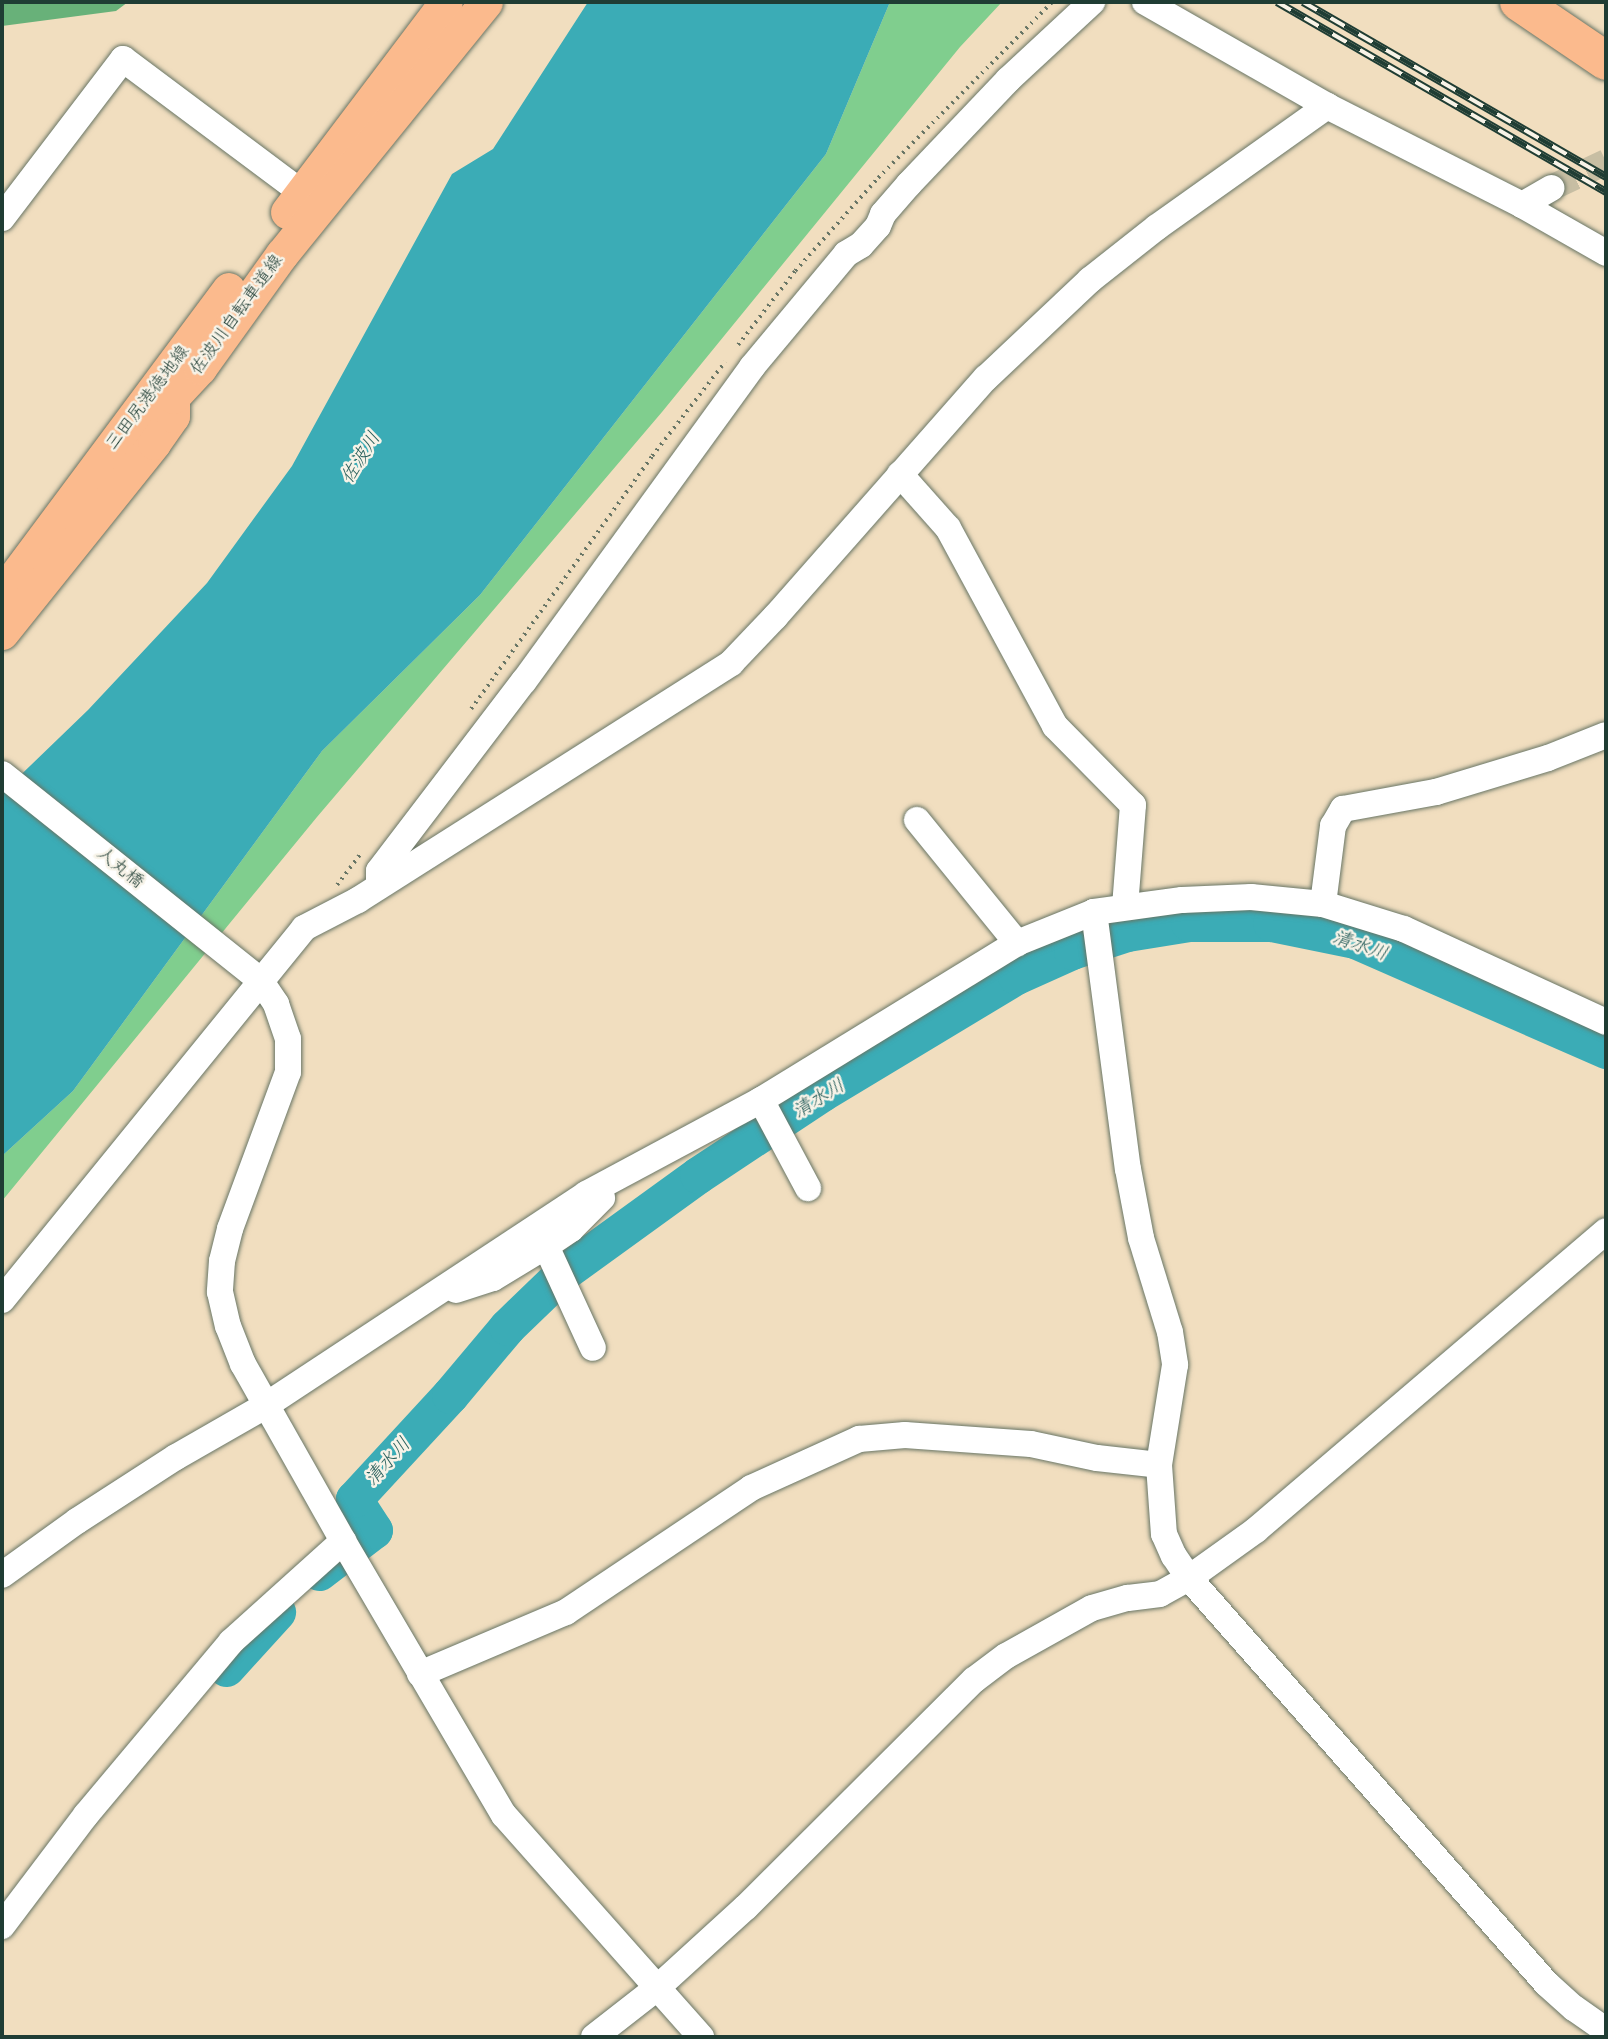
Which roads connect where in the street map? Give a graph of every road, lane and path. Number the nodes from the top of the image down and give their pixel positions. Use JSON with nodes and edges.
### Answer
{"nodes":[{"id":1,"x":446,"y":2,"type":"edge"},
{"id":2,"x":486,"y":2,"type":"edge"},
{"id":3,"x":1092,"y":2,"type":"edge"},
{"id":4,"x":1145,"y":2,"type":"edge"},
{"id":5,"x":1519,"y":2,"type":"edge"},
{"id":6,"x":1606,"y":61,"type":"edge"},
{"id":7,"x":1327,"y":106,"type":"junction"},
{"id":8,"x":1550,"y":188,"type":"tunnel mouth"},
{"id":9,"x":302,"y":192,"type":"junction"},
{"id":10,"x":1522,"y":205,"type":"junction"},
{"id":11,"x":2,"y":218,"type":"edge"},
{"id":12,"x":1606,"y":253,"type":"edge"},
{"id":13,"x":166,"y":390,"type":"junction"},
{"id":14,"x":900,"y":474,"type":"junction"},
{"id":15,"x":2,"y":593,"type":"edge"},
{"id":16,"x":2,"y":633,"type":"edge"},
{"id":17,"x":1606,"y":735,"type":"edge"},
{"id":18,"x":2,"y":774,"type":"edge"},
{"id":19,"x":917,"y":820,"type":"dead end"},
{"id":20,"x":379,"y":886,"type":"junction"},
{"id":21,"x":1323,"y":904,"type":"junction"},
{"id":22,"x":1125,"y":907,"type":"junction"},
{"id":23,"x":1095,"y":917,"type":"junction"},
{"id":24,"x":1017,"y":943,"type":"junction"},
{"id":25,"x":260,"y":980,"type":"junction"},
{"id":26,"x":1606,"y":1022,"type":"edge"},
{"id":27,"x":761,"y":1100,"type":"junction"},
{"id":28,"x":624,"y":1173,"type":"junction"},
{"id":29,"x":807,"y":1188,"type":"dead end"},
{"id":30,"x":1606,"y":1231,"type":"edge"},
{"id":31,"x":545,"y":1246,"type":"junction"},
{"id":32,"x":431,"y":1299,"type":"junction"},
{"id":33,"x":2,"y":1300,"type":"edge"},
{"id":34,"x":593,"y":1348,"type":"dead end"},
{"id":35,"x":265,"y":1406,"type":"junction"},
{"id":36,"x":1159,"y":1465,"type":"junction"},
{"id":37,"x":343,"y":1541,"type":"junction"},
{"id":38,"x":2,"y":1574,"type":"edge"},
{"id":39,"x":1189,"y":1578,"type":"junction"},
{"id":40,"x":421,"y":1674,"type":"junction"},
{"id":41,"x":2,"y":1926,"type":"edge"},
{"id":42,"x":657,"y":1988,"type":"junction"},
{"id":43,"x":1606,"y":2030,"type":"edge"},
{"id":44,"x":594,"y":2037,"type":"edge"},
{"id":45,"x":701,"y":2037,"type":"edge"}],
"edges":[{"from":1,"to":9,"type":"main road","name":"三田尻港徳地線"},
{"from":2,"to":13,"type":"main road","name":"佐波川自転車道線"},
{"from":3,"to":20,"type":"street"},
{"from":4,"to":7,"type":"street"},
{"from":5,"to":6,"type":"highway"},
{"from":7,"to":10,"type":"street"},
{"from":7,"to":14,"type":"street"},
{"from":8,"to":10,"type":"street"},
{"from":9,"to":11,"type":"street"},
{"from":9,"to":13,"type":"main road","name":"三田尻港徳地線"},
{"from":10,"to":12,"type":"street"},
{"from":13,"to":15,"type":"main road","name":"三田尻港徳地線"},
{"from":13,"to":16,"type":"main road","name":"佐波川自転車道線"},
{"from":14,"to":20,"type":"street"},
{"from":14,"to":22,"type":"street"},
{"from":17,"to":21,"type":"street"},
{"from":18,"to":25,"type":"street","name":"人丸橋"},
{"from":19,"to":24,"type":"street"},
{"from":20,"to":25,"type":"street"},
{"from":21,"to":22,"type":"street"},
{"from":21,"to":26,"type":"street"},
{"from":22,"to":23,"type":"street"},
{"from":23,"to":24,"type":"street"},
{"from":23,"to":36,"type":"street"},
{"from":24,"to":27,"type":"street"},
{"from":25,"to":33,"type":"street"},
{"from":25,"to":35,"type":"street"},
{"from":27,"to":28,"type":"street"},
{"from":27,"to":29,"type":"street"},
{"from":28,"to":31,"type":"street"},
{"from":28,"to":32,"type":"street"},
{"from":30,"to":39,"type":"street"},
{"from":31,"to":32,"type":"street"},
{"from":31,"to":34,"type":"street"},
{"from":32,"to":35,"type":"street"},
{"from":35,"to":37,"type":"street"},
{"from":35,"to":38,"type":"street"},
{"from":36,"to":39,"type":"street"},
{"from":36,"to":40,"type":"street"},
{"from":37,"to":40,"type":"street"},
{"from":37,"to":41,"type":"street"},
{"from":39,"to":42,"type":"street"},
{"from":39,"to":43,"type":"street"},
{"from":40,"to":42,"type":"street"},
{"from":42,"to":44,"type":"street"},
{"from":42,"to":45,"type":"street"}]}
